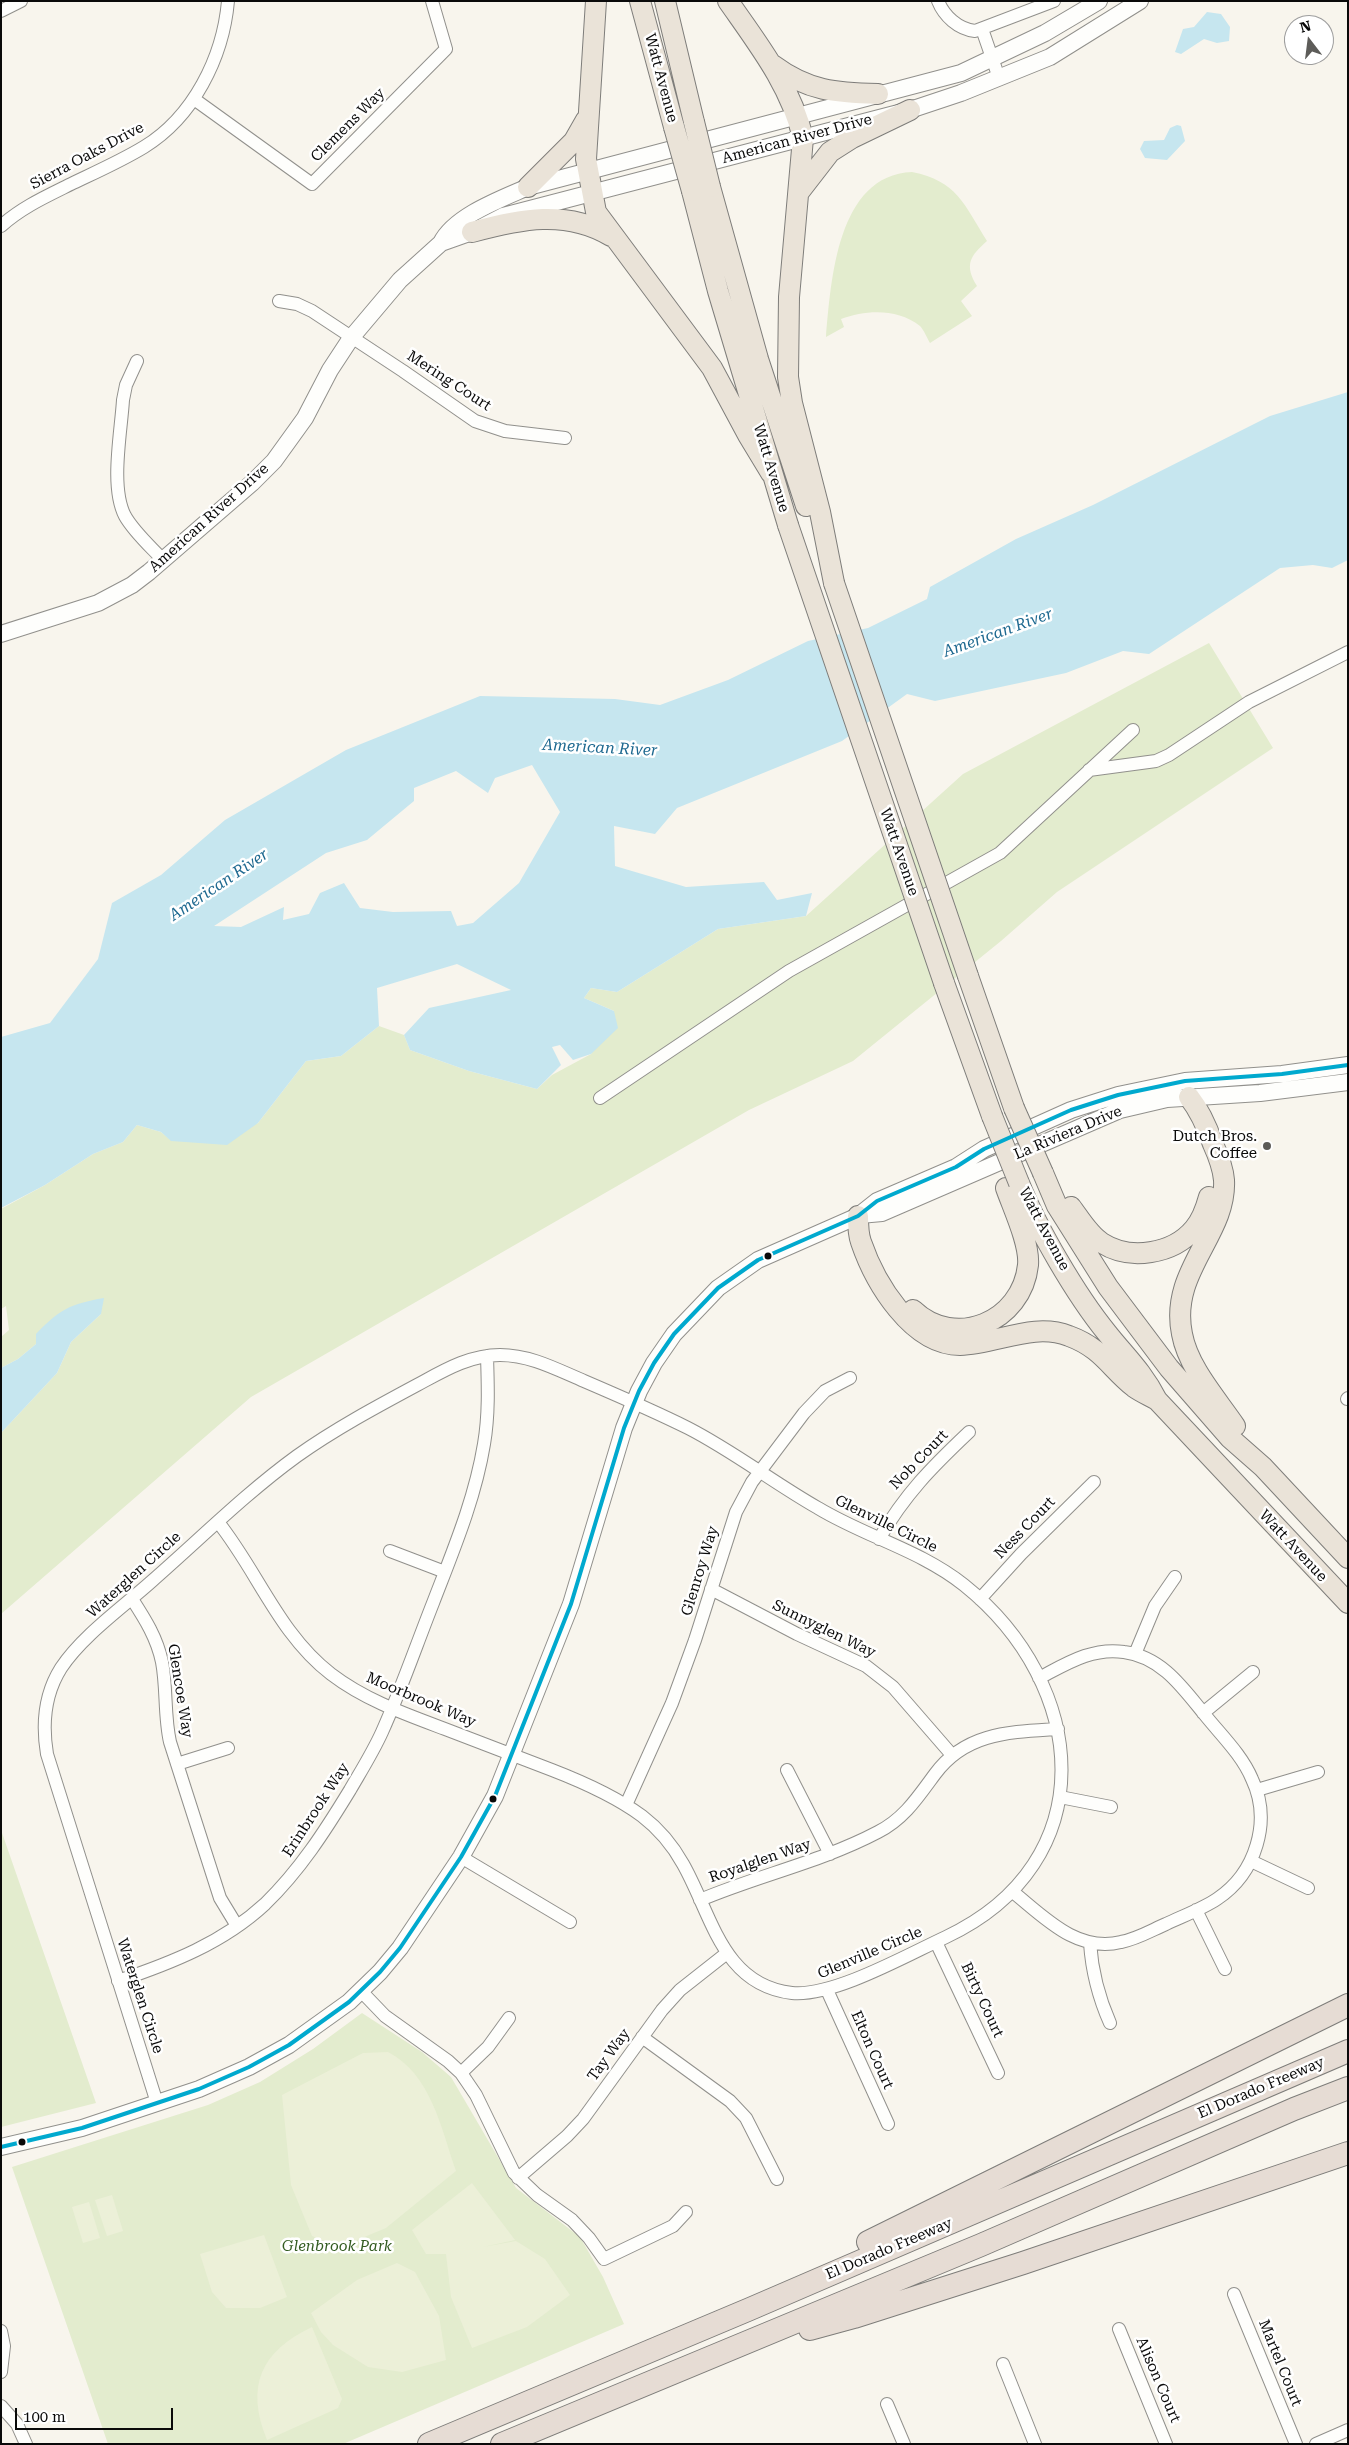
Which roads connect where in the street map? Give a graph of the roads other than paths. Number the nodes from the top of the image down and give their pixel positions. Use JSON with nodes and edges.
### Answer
{"nodes":[{"id":1,"x":21,"y":1,"type":"edge"},
{"id":2,"x":228,"y":1,"type":"edge"},
{"id":3,"x":432,"y":1,"type":"edge"},
{"id":4,"x":596,"y":1,"type":"edge"},
{"id":5,"x":640,"y":1,"type":"edge"},
{"id":6,"x":665,"y":1,"type":"edge"},
{"id":7,"x":728,"y":1,"type":"edge"},
{"id":8,"x":938,"y":1,"type":"edge"},
{"id":9,"x":1054,"y":1,"type":"edge"},
{"id":10,"x":1099,"y":1,"type":"edge"},
{"id":11,"x":1140,"y":1,"type":"edge"},
{"id":12,"x":1,"y":11,"type":"edge"},
{"id":13,"x":982,"y":29,"type":"junction"},
{"id":14,"x":993,"y":59,"type":"junction"},
{"id":15,"x":772,"y":64,"type":"junction"},
{"id":16,"x":999,"y":78,"type":"junction"},
{"id":17,"x":878,"y":94,"type":"junction"},
{"id":18,"x":194,"y":99,"type":"junction"},
{"id":19,"x":910,"y":110,"type":"junction"},
{"id":20,"x":798,"y":115,"type":"junction"},
{"id":21,"x":588,"y":116,"type":"junction"},
{"id":22,"x":803,"y":138,"type":"junction"},
{"id":23,"x":589,"y":171,"type":"junction"},
{"id":24,"x":528,"y":187,"type":"junction"},
{"id":25,"x":701,"y":189,"type":"junction"},
{"id":26,"x":798,"y":192,"type":"junction"},
{"id":27,"x":591,"y":193,"type":"junction"},
{"id":28,"x":1,"y":226,"type":"edge"},
{"id":29,"x":472,"y":232,"type":"junction"},
{"id":30,"x":613,"y":237,"type":"junction"},
{"id":31,"x":442,"y":243,"type":"junction"},
{"id":32,"x":279,"y":301,"type":"dead end"},
{"id":33,"x":351,"y":338,"type":"junction"},
{"id":34,"x":137,"y":361,"type":"dead end"},
{"id":35,"x":565,"y":438,"type":"dead end"},
{"id":36,"x":771,"y":473,"type":"junction"},
{"id":37,"x":815,"y":515,"type":"junction"},
{"id":38,"x":163,"y":560,"type":"junction"},
{"id":39,"x":1,"y":634,"type":"edge"},
{"id":40,"x":1348,"y":652,"type":"edge"},
{"id":41,"x":1133,"y":730,"type":"dead end"},
{"id":42,"x":1089,"y":770,"type":"junction"},
{"id":43,"x":1348,"y":1065,"type":"edge"},
{"id":44,"x":1348,"y":1082,"type":"edge"},
{"id":45,"x":1190,"y":1097,"type":"junction"},
{"id":46,"x":600,"y":1098,"type":"dead end"},
{"id":47,"x":1043,"y":1173,"type":"junction"},
{"id":48,"x":1013,"y":1185,"type":"junction"},
{"id":49,"x":858,"y":1216,"type":"junction"},
{"id":50,"x":487,"y":1356,"type":"junction"},
{"id":51,"x":850,"y":1378,"type":"dead end"},
{"id":52,"x":1157,"y":1400,"type":"junction"},
{"id":53,"x":633,"y":1403,"type":"junction"},
{"id":54,"x":969,"y":1432,"type":"dead end"},
{"id":55,"x":1263,"y":1467,"type":"junction"},
{"id":56,"x":760,"y":1472,"type":"junction"},
{"id":57,"x":1094,"y":1482,"type":"dead end"},
{"id":58,"x":218,"y":1522,"type":"junction"},
{"id":59,"x":879,"y":1538,"type":"junction"},
{"id":60,"x":390,"y":1550,"type":"dead end"},
{"id":61,"x":1348,"y":1558,"type":"edge"},
{"id":62,"x":445,"y":1572,"type":"junction"},
{"id":63,"x":1175,"y":1577,"type":"dead end"},
{"id":64,"x":711,"y":1589,"type":"junction"},
{"id":65,"x":132,"y":1599,"type":"junction"},
{"id":66,"x":980,"y":1599,"type":"junction"},
{"id":67,"x":1348,"y":1603,"type":"edge"},
{"id":68,"x":1135,"y":1654,"type":"junction"},
{"id":69,"x":1253,"y":1672,"type":"dead end"},
{"id":70,"x":1039,"y":1678,"type":"junction"},
{"id":71,"x":392,"y":1709,"type":"junction"},
{"id":72,"x":1203,"y":1713,"type":"junction"},
{"id":73,"x":1058,"y":1729,"type":"junction"},
{"id":74,"x":228,"y":1748,"type":"dead end"},
{"id":75,"x":512,"y":1754,"type":"junction"},
{"id":76,"x":952,"y":1755,"type":"junction"},
{"id":77,"x":177,"y":1764,"type":"junction"},
{"id":78,"x":787,"y":1770,"type":"dead end"},
{"id":79,"x":1318,"y":1772,"type":"dead end"},
{"id":80,"x":1256,"y":1790,"type":"junction"},
{"id":81,"x":1060,"y":1797,"type":"junction"},
{"id":82,"x":626,"y":1805,"type":"junction"},
{"id":83,"x":1111,"y":1807,"type":"dead end"},
{"id":84,"x":830,"y":1854,"type":"junction"},
{"id":85,"x":461,"y":1857,"type":"junction"},
{"id":86,"x":1251,"y":1860,"type":"junction"},
{"id":87,"x":1308,"y":1888,"type":"dead end"},
{"id":88,"x":1013,"y":1892,"type":"junction"},
{"id":89,"x":700,"y":1900,"type":"junction"},
{"id":90,"x":1196,"y":1910,"type":"junction"},
{"id":91,"x":570,"y":1922,"type":"dead end"},
{"id":92,"x":237,"y":1926,"type":"junction"},
{"id":93,"x":936,"y":1942,"type":"junction"},
{"id":94,"x":1090,"y":1943,"type":"junction"},
{"id":95,"x":727,"y":1953,"type":"junction"},
{"id":96,"x":1225,"y":1969,"type":"dead end"},
{"id":97,"x":118,"y":1981,"type":"junction"},
{"id":98,"x":827,"y":1990,"type":"junction"},
{"id":99,"x":361,"y":1991,"type":"junction"},
{"id":100,"x":1348,"y":2005,"type":"edge"},
{"id":101,"x":509,"y":2018,"type":"dead end"},
{"id":102,"x":1110,"y":2023,"type":"dead end"},
{"id":103,"x":642,"y":2037,"type":"junction"},
{"id":104,"x":1348,"y":2051,"type":"edge"},
{"id":105,"x":998,"y":2072,"type":"dead end"},
{"id":106,"x":461,"y":2073,"type":"junction"},
{"id":107,"x":1348,"y":2088,"type":"edge"},
{"id":108,"x":157,"y":2103,"type":"junction"},
{"id":109,"x":888,"y":2124,"type":"dead end"},
{"id":110,"x":1,"y":2147,"type":"edge"},
{"id":111,"x":1348,"y":2153,"type":"edge"},
{"id":112,"x":518,"y":2178,"type":"junction"},
{"id":113,"x":777,"y":2179,"type":"dead end"},
{"id":114,"x":686,"y":2212,"type":"dead end"},
{"id":115,"x":1234,"y":2294,"type":"dead end"},
{"id":116,"x":1119,"y":2329,"type":"dead end"},
{"id":117,"x":1,"y":2331,"type":"edge"},
{"id":118,"x":671,"y":2342,"type":"junction"},
{"id":119,"x":729,"y":2350,"type":"junction"},
{"id":120,"x":1003,"y":2364,"type":"dead end"},
{"id":121,"x":1,"y":2372,"type":"edge"},
{"id":122,"x":887,"y":2404,"type":"dead end"},
{"id":123,"x":1,"y":2406,"type":"edge"},
{"id":124,"x":1348,"y":2430,"type":"edge"},
{"id":125,"x":26,"y":2444,"type":"edge"},
{"id":126,"x":429,"y":2444,"type":"edge"},
{"id":127,"x":502,"y":2444,"type":"edge"},
{"id":128,"x":904,"y":2444,"type":"edge"},
{"id":129,"x":1035,"y":2444,"type":"edge"},
{"id":130,"x":1166,"y":2444,"type":"edge"},
{"id":131,"x":1296,"y":2444,"type":"edge"},
{"id":132,"x":1316,"y":2444,"type":"edge"}],
"edges":[{"from":1,"to":12,"type":"street"},
{"from":2,"to":18,"type":"street","name":"Sierra Oaks Drive"},
{"from":3,"to":18,"type":"street","name":"Clemens Way"},
{"from":4,"to":21,"type":"main road"},
{"from":5,"to":25,"type":"main road","name":"Watt Avenue","bridge":true},
{"from":6,"to":25,"type":"main road","name":"Watt Avenue","bridge":true},
{"from":7,"to":15,"type":"main road"},
{"from":8,"to":13,"type":"street"},
{"from":9,"to":13,"type":"street"},
{"from":10,"to":14,"type":"street","name":"American River Drive"},
{"from":11,"to":16,"type":"street","name":"American River Drive"},
{"from":13,"to":14,"type":"street"},
{"from":14,"to":16,"type":"street"},
{"from":14,"to":17,"type":"street","name":"American River Drive"},
{"from":15,"to":17,"type":"main road"},
{"from":15,"to":20,"type":"main road"},
{"from":16,"to":19,"type":"street","name":"American River Drive"},
{"from":17,"to":20,"type":"street","name":"American River Drive"},
{"from":18,"to":28,"type":"street","name":"Sierra Oaks Drive"},
{"from":19,"to":22,"type":"street","name":"American River Drive"},
{"from":19,"to":26,"type":"main road"},
{"from":20,"to":22,"type":"main road"},
{"from":20,"to":23,"type":"street","name":"American River Drive"},
{"from":21,"to":23,"type":"main road"},
{"from":21,"to":24,"type":"main road"},
{"from":22,"to":26,"type":"main road"},
{"from":22,"to":27,"type":"street","name":"American River Drive"},
{"from":23,"to":24,"type":"street","name":"American River Drive"},
{"from":23,"to":27,"type":"main road"},
{"from":24,"to":31,"type":"street","name":"American River Drive"},
{"from":25,"to":36,"type":"main road","name":"Watt Avenue"},
{"from":25,"to":37,"type":"main road","name":"Watt Avenue"},
{"from":26,"to":37,"type":"main road"},
{"from":27,"to":29,"type":"street","name":"American River Drive"},
{"from":27,"to":30,"type":"main road"},
{"from":29,"to":30,"type":"main road"},
{"from":29,"to":31,"type":"street","name":"American River Drive"},
{"from":30,"to":36,"type":"main road"},
{"from":31,"to":33,"type":"street","name":"American River Drive"},
{"from":32,"to":33,"type":"street","name":"Mering Court"},
{"from":33,"to":35,"type":"street","name":"Mering Court"},
{"from":33,"to":38,"type":"street","name":"American River Drive"},
{"from":34,"to":38,"type":"street"},
{"from":36,"to":48,"type":"main road","name":"Watt Avenue","bridge":true},
{"from":37,"to":47,"type":"main road","name":"Watt Avenue","bridge":true},
{"from":38,"to":39,"type":"street","name":"American River Drive"},
{"from":40,"to":42,"type":"street"},
{"from":41,"to":42,"type":"street"},
{"from":42,"to":46,"type":"street"},
{"from":43,"to":49,"type":"street","name":"La Riviera Drive"},
{"from":44,"to":45,"type":"street","name":"La Riviera Drive"},
{"from":45,"to":47,"type":"main road"},
{"from":45,"to":49,"type":"street","name":"La Riviera Drive"},
{"from":45,"to":55,"type":"main road"},
{"from":47,"to":55,"type":"main road","name":"Watt Avenue"},
{"from":48,"to":49,"type":"main road"},
{"from":48,"to":52,"type":"main road","name":"Watt Avenue"},
{"from":49,"to":52,"type":"main road"},
{"from":49,"to":53,"type":"street","name":"La Riviera Drive"},
{"from":50,"to":53,"type":"street","name":"Waterglen Circle"},
{"from":50,"to":58,"type":"street","name":"Waterglen Circle"},
{"from":50,"to":62,"type":"street","name":"Erinbrook Way"},
{"from":51,"to":56,"type":"street","name":"Glenroy Way"},
{"from":52,"to":67,"type":"main road","name":"Watt Avenue"},
{"from":53,"to":56,"type":"street","name":"Glenville Circle"},
{"from":53,"to":75,"type":"street","name":"La Riviera Drive"},
{"from":54,"to":59,"type":"street","name":"Nob Court"},
{"from":55,"to":61,"type":"main road","name":"Watt Avenue"},
{"from":56,"to":59,"type":"street","name":"Glenville Circle"},
{"from":56,"to":64,"type":"street","name":"Glenroy Way"},
{"from":57,"to":66,"type":"street","name":"Ness Court"},
{"from":58,"to":65,"type":"street","name":"Waterglen Circle"},
{"from":58,"to":71,"type":"street","name":"Moorbrook Way"},
{"from":59,"to":66,"type":"street","name":"Glenville Circle"},
{"from":60,"to":62,"type":"street"},
{"from":62,"to":71,"type":"street","name":"Erinbrook Way"},
{"from":63,"to":68,"type":"street"},
{"from":64,"to":76,"type":"street","name":"Sunnyglen Way"},
{"from":64,"to":82,"type":"street","name":"Glenroy Way"},
{"from":65,"to":77,"type":"street","name":"Glencoe Way"},
{"from":65,"to":97,"type":"street","name":"Waterglen Circle"},
{"from":66,"to":70,"type":"street","name":"Glenville Circle"},
{"from":68,"to":70,"type":"street"},
{"from":68,"to":72,"type":"street"},
{"from":69,"to":72,"type":"street"},
{"from":70,"to":73,"type":"street","name":"Glenville Circle"},
{"from":71,"to":75,"type":"street","name":"Moorbrook Way"},
{"from":71,"to":92,"type":"street","name":"Erinbrook Way"},
{"from":72,"to":80,"type":"street"},
{"from":73,"to":76,"type":"street","name":"Royalglen Way"},
{"from":73,"to":81,"type":"street","name":"Glenville Circle"},
{"from":74,"to":77,"type":"street","name":"Glencoe Way"},
{"from":75,"to":82,"type":"street","name":"Glenville Circle"},
{"from":75,"to":85,"type":"street","name":"La Riviera Drive"},
{"from":76,"to":84,"type":"street","name":"Royalglen Way"},
{"from":77,"to":92,"type":"street","name":"Glencoe Way"},
{"from":78,"to":84,"type":"street","name":"Royalglen Way"},
{"from":79,"to":80,"type":"street"},
{"from":80,"to":86,"type":"street"},
{"from":81,"to":83,"type":"street"},
{"from":81,"to":88,"type":"street","name":"Glenville Circle"},
{"from":82,"to":89,"type":"street","name":"Glenville Circle"},
{"from":84,"to":89,"type":"street","name":"Royalglen Way"},
{"from":85,"to":91,"type":"street"},
{"from":85,"to":99,"type":"street","name":"La Riviera Drive"},
{"from":86,"to":87,"type":"street"},
{"from":86,"to":90,"type":"street"},
{"from":88,"to":93,"type":"street","name":"Glenville Circle"},
{"from":88,"to":94,"type":"street"},
{"from":89,"to":95,"type":"street","name":"Glenville Circle"},
{"from":90,"to":94,"type":"street"},
{"from":90,"to":96,"type":"street"},
{"from":92,"to":97,"type":"street","name":"Erinbrook Way"},
{"from":93,"to":98,"type":"street","name":"Glenville Circle"},
{"from":93,"to":105,"type":"street","name":"Birty Court"},
{"from":94,"to":102,"type":"street"},
{"from":95,"to":98,"type":"street","name":"Glenville Circle"},
{"from":95,"to":103,"type":"street","name":"Tay Way"},
{"from":97,"to":108,"type":"street","name":"Waterglen Circle"},
{"from":98,"to":109,"type":"street","name":"Elton Court"},
{"from":99,"to":106,"type":"street"},
{"from":99,"to":108,"type":"street","name":"La Riviera Drive"},
{"from":100,"to":118,"type":"highway"},
{"from":101,"to":106,"type":"street"},
{"from":103,"to":112,"type":"street","name":"Tay Way"},
{"from":103,"to":113,"type":"street"},
{"from":104,"to":118,"type":"highway","name":"El Dorado Freeway"},
{"from":106,"to":112,"type":"street"},
{"from":107,"to":119,"type":"highway","name":"El Dorado Freeway"},
{"from":108,"to":110,"type":"street","name":"La Riviera Drive"},
{"from":111,"to":119,"type":"highway"},
{"from":112,"to":114,"type":"street"},
{"from":115,"to":131,"type":"street","name":"Martel Court"},
{"from":116,"to":130,"type":"street","name":"Alison Court"},
{"from":117,"to":121,"type":"street"},
{"from":118,"to":126,"type":"highway","name":"El Dorado Freeway"},
{"from":119,"to":127,"type":"highway","name":"El Dorado Freeway"},
{"from":120,"to":129,"type":"street"},
{"from":122,"to":128,"type":"street"},
{"from":123,"to":125,"type":"street"},
{"from":124,"to":132,"type":"street"}]}
